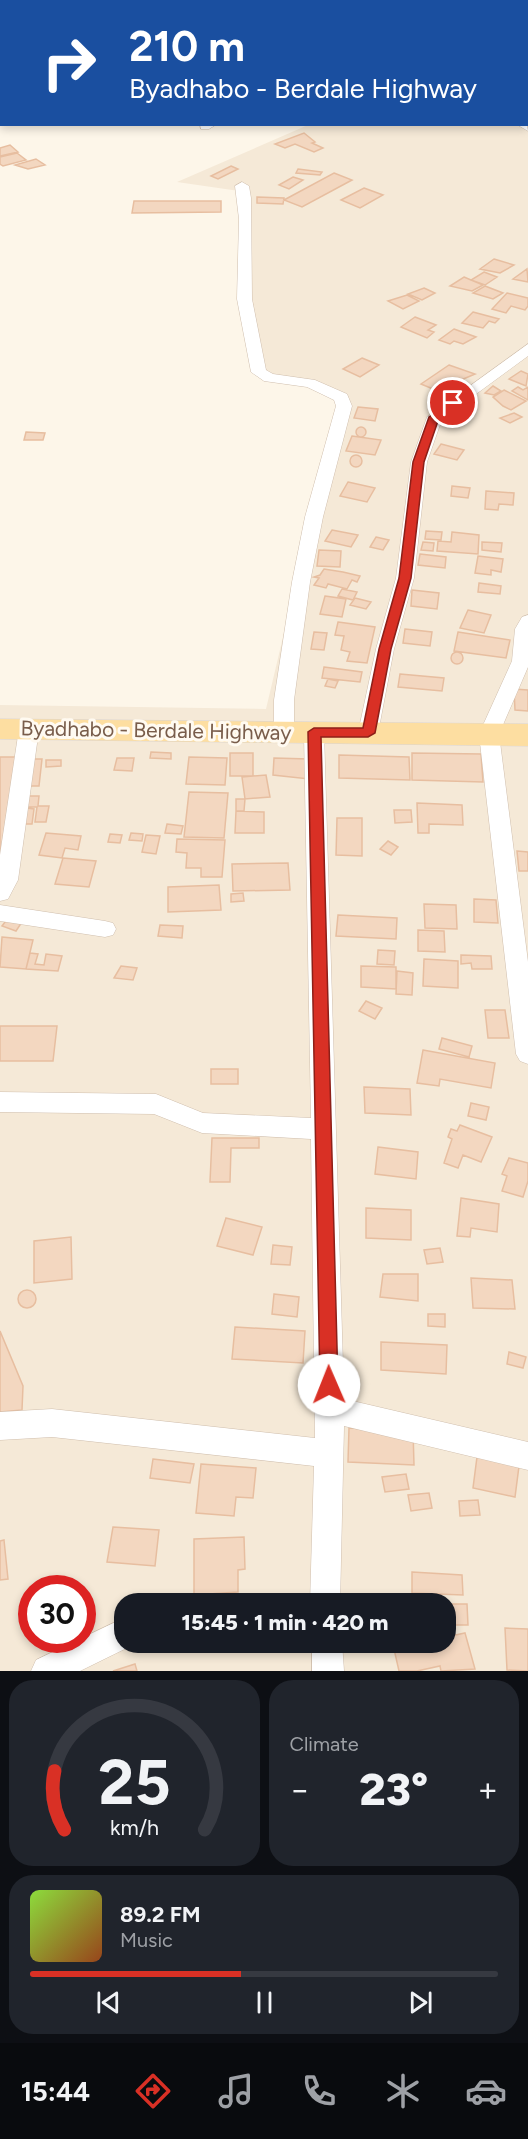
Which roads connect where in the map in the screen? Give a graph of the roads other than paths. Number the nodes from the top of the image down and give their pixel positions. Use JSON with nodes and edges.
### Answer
{"nodes":[{"id":1,"x":242,"y":186,"type":"dead end"},
{"id":2,"x":528,"y":349,"type":"edge"},
{"id":3,"x":528,"y":621,"type":"edge"},
{"id":4,"x":14,"y":729,"type":"edge"},
{"id":5,"x":299,"y":732,"type":"junction"},
{"id":6,"x":368,"y":733,"type":"junction"},
{"id":7,"x":489,"y":734,"type":"junction"},
{"id":8,"x":528,"y":735,"type":"edge"},
{"id":9,"x":0,"y":893,"type":"edge"},
{"id":10,"x":0,"y":913,"type":"edge"},
{"id":11,"x":105,"y":929,"type":"dead end"},
{"id":12,"x":528,"y":1054,"type":"edge"},
{"id":13,"x":0,"y":1102,"type":"edge"},
{"id":14,"x":323,"y":1129,"type":"junction"},
{"id":15,"x":330,"y":1409,"type":"junction"},
{"id":16,"x":0,"y":1426,"type":"edge"},
{"id":17,"x":329,"y":1454,"type":"junction"},
{"id":18,"x":528,"y":1456,"type":"edge"},
{"id":19,"x":325,"y":1593,"type":"edge"},
{"id":20,"x":114,"y":1638,"type":"edge"},
{"id":21,"x":327,"y":1653,"type":"edge"},
{"id":22,"x":47,"y":1671,"type":"edge"},
{"id":23,"x":328,"y":1671,"type":"edge"}],
"edges":[{"from":1,"to":5,"type":"street"},
{"from":2,"to":6,"type":"street"},
{"from":3,"to":7,"type":"street"},
{"from":4,"to":5,"type":"main road","name":"Byadhabo - Berdale Highway"},
{"from":4,"to":9,"type":"street"},
{"from":5,"to":6,"type":"main road","name":"Byadhabo - Berdale Highway"},
{"from":5,"to":14,"type":"street"},
{"from":6,"to":7,"type":"main road","name":"Byadhabo - Berdale Highway"},
{"from":7,"to":8,"type":"main road","name":"Byadhabo - Berdale Highway"},
{"from":7,"to":12,"type":"street"},
{"from":10,"to":11,"type":"street"},
{"from":13,"to":14,"type":"street"},
{"from":14,"to":15,"type":"street"},
{"from":15,"to":17,"type":"street"},
{"from":15,"to":18,"type":"street"},
{"from":16,"to":17,"type":"street"},
{"from":17,"to":19,"type":"street"},
{"from":20,"to":22,"type":"street"},
{"from":21,"to":23,"type":"street"}]}
